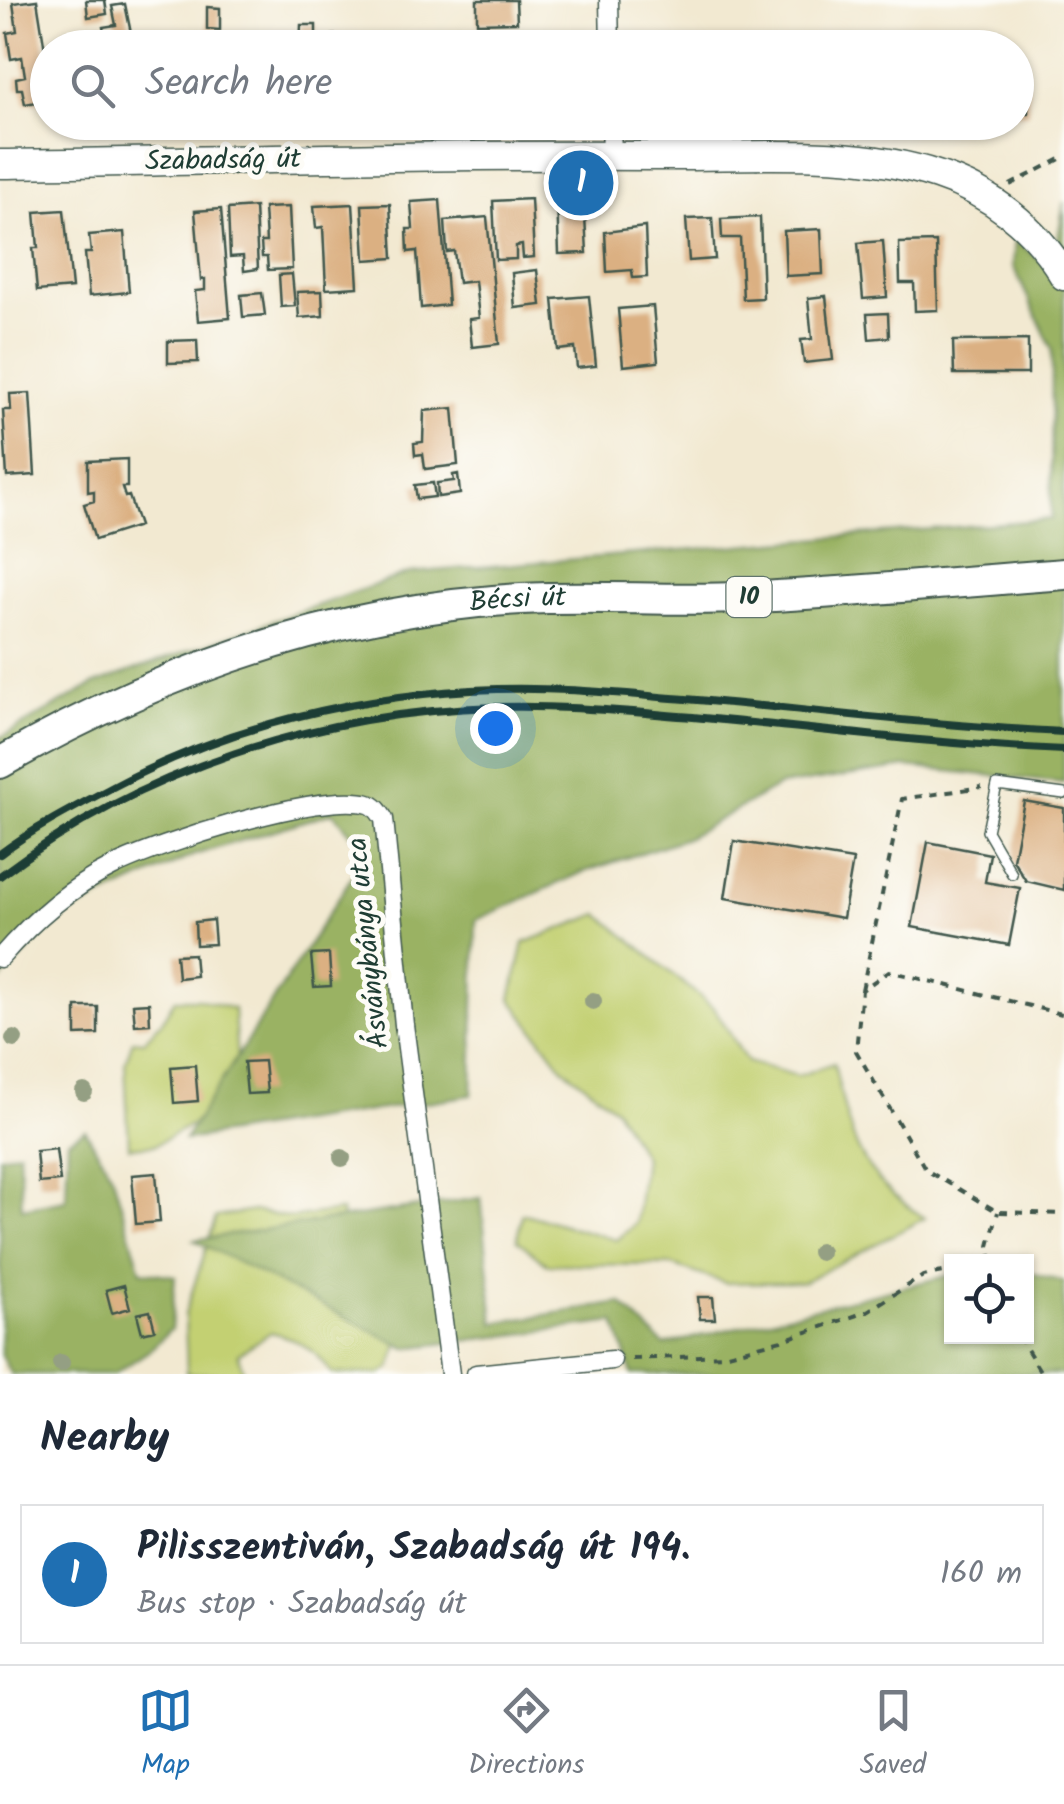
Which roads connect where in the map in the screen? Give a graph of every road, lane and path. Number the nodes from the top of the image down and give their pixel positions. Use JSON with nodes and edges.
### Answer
{"nodes":[{"id":1,"x":609,"y":0,"type":"edge"},
{"id":2,"x":610,"y":30,"type":"edge"},
{"id":3,"x":612,"y":140,"type":"edge"},
{"id":4,"x":612,"y":156,"type":"junction"},
{"id":5,"x":1064,"y":157,"type":"edge"},
{"id":6,"x":0,"y":164,"type":"edge"},
{"id":7,"x":989,"y":198,"type":"junction"},
{"id":8,"x":1064,"y":276,"type":"edge"},
{"id":9,"x":1064,"y":574,"type":"edge"},
{"id":10,"x":0,"y":764,"type":"edge"},
{"id":11,"x":996,"y":785,"type":"junction"},
{"id":12,"x":1064,"y":794,"type":"edge"},
{"id":13,"x":1012,"y":874,"type":"dead end"},
{"id":14,"x":0,"y":958,"type":"edge"},
{"id":15,"x":862,"y":990,"type":"junction"},
{"id":16,"x":1062,"y":1014,"type":"edge"},
{"id":17,"x":998,"y":1212,"type":"junction"},
{"id":18,"x":1064,"y":1214,"type":"edge"},
{"id":19,"x":991,"y":1254,"type":"edge"},
{"id":20,"x":944,"y":1272,"type":"edge"},
{"id":21,"x":1024,"y":1344,"type":"edge"},
{"id":22,"x":612,"y":1360,"type":"joint"},
{"id":23,"x":450,"y":1374,"type":"edge"},
{"id":24,"x":476,"y":1374,"type":"edge"},
{"id":25,"x":1046,"y":1374,"type":"edge"}],
"edges":[{"from":1,"to":2,"type":"street"},
{"from":3,"to":4,"type":"street"},
{"from":4,"to":6,"type":"main road","name":"Szabadság út"},
{"from":4,"to":7,"type":"main road","name":"Szabadság út"},
{"from":5,"to":7,"type":"path"},
{"from":7,"to":8,"type":"main road","name":"Szabadság út"},
{"from":9,"to":10,"type":"main road","name":"Bécsi út","number":"10"},
{"from":11,"to":12,"type":"lane"},
{"from":11,"to":13,"type":"lane"},
{"from":11,"to":15,"type":"path"},
{"from":14,"to":23,"type":"street","name":"Ásványbánya utca"},
{"from":15,"to":16,"type":"path"},
{"from":15,"to":17,"type":"path"},
{"from":17,"to":18,"type":"path"},
{"from":17,"to":19,"type":"path"},
{"from":20,"to":22,"type":"path"},
{"from":21,"to":25,"type":"path"},
{"from":22,"to":24,"type":"street"}]}
